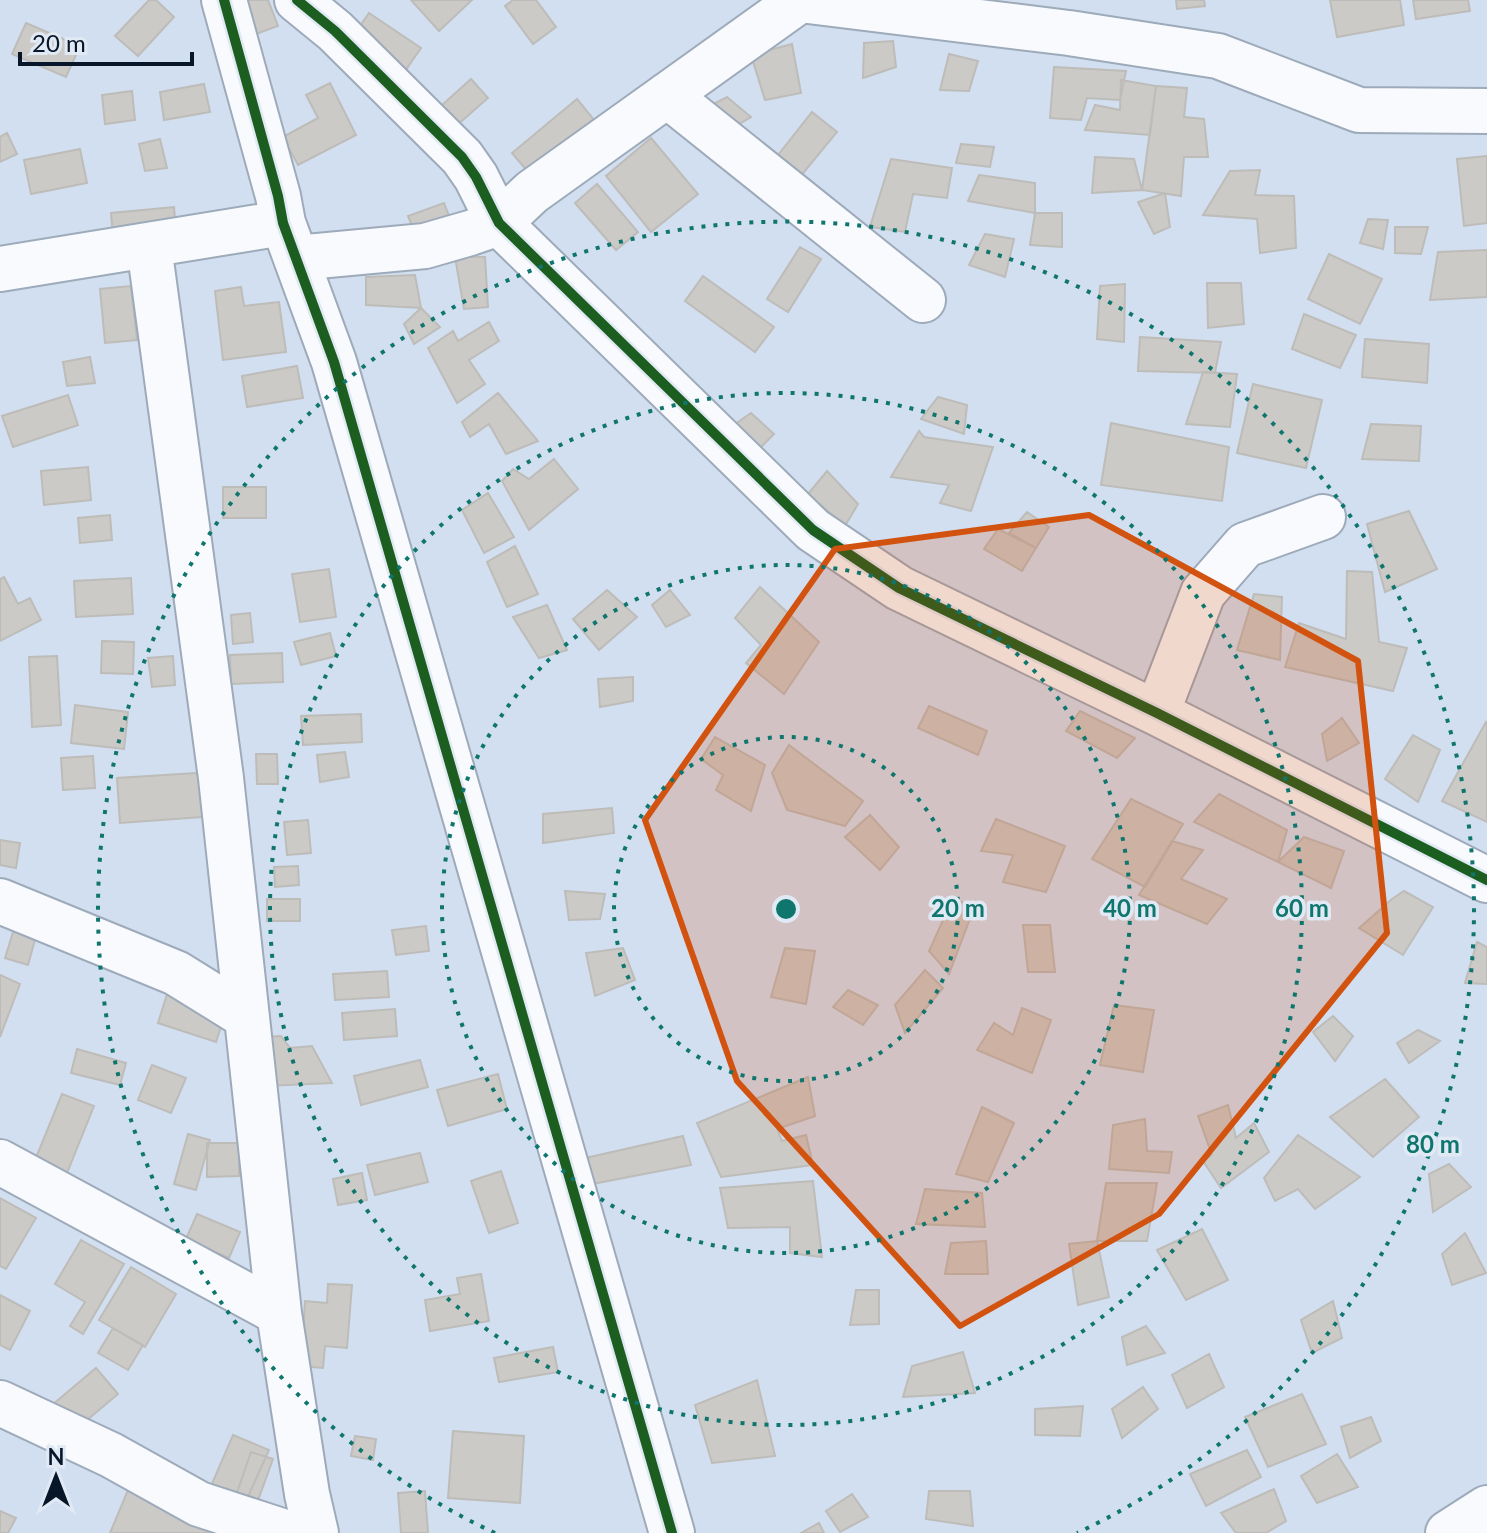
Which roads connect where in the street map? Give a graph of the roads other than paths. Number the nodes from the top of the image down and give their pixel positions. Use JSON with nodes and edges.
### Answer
{"nodes":[{"id":1,"x":224,"y":0,"type":"edge"},
{"id":2,"x":297,"y":0,"type":"edge"},
{"id":3,"x":800,"y":0,"type":"edge"},
{"id":4,"x":667,"y":95,"type":"junction"},
{"id":5,"x":1487,"y":111,"type":"edge"},
{"id":6,"x":499,"y":223,"type":"junction"},
{"id":7,"x":290,"y":240,"type":"junction"},
{"id":8,"x":149,"y":246,"type":"junction"},
{"id":9,"x":0,"y":269,"type":"edge"},
{"id":10,"x":923,"y":300,"type":"dead end"},
{"id":11,"x":1323,"y":517,"type":"dead end"},
{"id":12,"x":1157,"y":713,"type":"junction"},
{"id":13,"x":1487,"y":880,"type":"edge"},
{"id":14,"x":0,"y":901,"type":"edge"},
{"id":15,"x":247,"y":1017,"type":"junction"},
{"id":16,"x":0,"y":1162,"type":"edge"},
{"id":17,"x":279,"y":1313,"type":"junction"},
{"id":18,"x":0,"y":1403,"type":"edge"},
{"id":19,"x":1487,"y":1508,"type":"edge"},
{"id":20,"x":288,"y":1533,"type":"edge"},
{"id":21,"x":316,"y":1533,"type":"edge"},
{"id":22,"x":672,"y":1533,"type":"edge"},
{"id":23,"x":1448,"y":1533,"type":"edge"}],
"edges":[{"from":1,"to":7,"type":"street"},
{"from":2,"to":6,"type":"street"},
{"from":3,"to":4,"type":"street"},
{"from":3,"to":5,"type":"street"},
{"from":4,"to":6,"type":"street"},
{"from":4,"to":10,"type":"street"},
{"from":6,"to":7,"type":"street"},
{"from":6,"to":12,"type":"street"},
{"from":7,"to":8,"type":"street"},
{"from":7,"to":22,"type":"street"},
{"from":8,"to":9,"type":"street"},
{"from":8,"to":15,"type":"street"},
{"from":11,"to":12,"type":"street"},
{"from":12,"to":13,"type":"street"},
{"from":14,"to":15,"type":"street"},
{"from":15,"to":17,"type":"street"},
{"from":16,"to":17,"type":"street"},
{"from":17,"to":21,"type":"street"},
{"from":18,"to":20,"type":"street"},
{"from":19,"to":23,"type":"street"}]}
